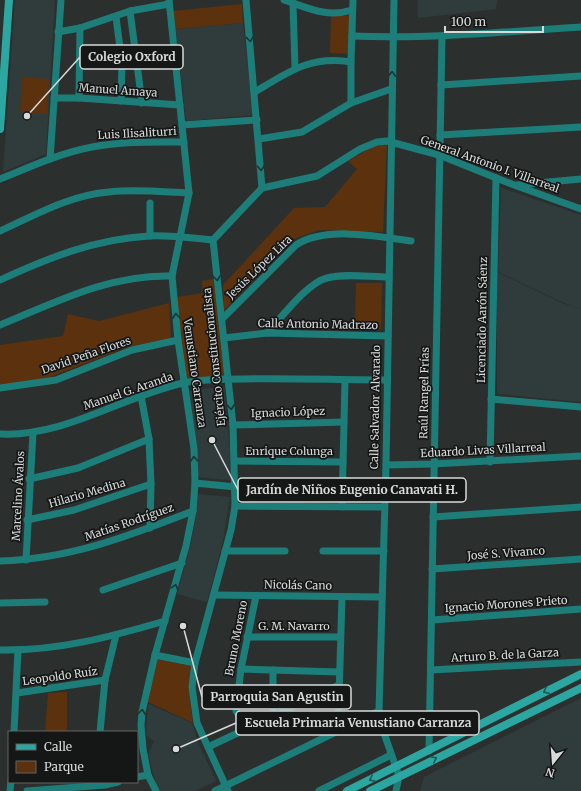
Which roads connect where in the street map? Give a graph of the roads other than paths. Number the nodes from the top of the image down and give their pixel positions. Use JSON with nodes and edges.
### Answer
{"nodes":[{"id":1,"x":9,"y":0,"type":"edge"},
{"id":2,"x":61,"y":0,"type":"edge"},
{"id":3,"x":246,"y":0,"type":"edge"},
{"id":4,"x":284,"y":0,"type":"edge"},
{"id":5,"x":352,"y":0,"type":"edge"},
{"id":6,"x":394,"y":0,"type":"edge"},
{"id":7,"x":169,"y":2,"type":"edge"},
{"id":8,"x":293,"y":3,"type":"junction"},
{"id":9,"x":352,"y":10,"type":"junction"},
{"id":10,"x":130,"y":11,"type":"junction"},
{"id":11,"x":116,"y":17,"type":"junction"},
{"id":12,"x":581,"y":27,"type":"edge"},
{"id":13,"x":80,"y":28,"type":"junction"},
{"id":14,"x":58,"y":32,"type":"junction"},
{"id":15,"x":352,"y":36,"type":"junction"},
{"id":16,"x":442,"y":36,"type":"junction"},
{"id":17,"x":393,"y":37,"type":"junction"},
{"id":18,"x":136,"y":62,"type":"junction"},
{"id":19,"x":351,"y":62,"type":"junction"},
{"id":20,"x":122,"y":63,"type":"junction"},
{"id":21,"x":295,"y":68,"type":"junction"},
{"id":22,"x":581,"y":76,"type":"edge"},
{"id":23,"x":441,"y":85,"type":"junction"},
{"id":24,"x":391,"y":88,"type":"junction"},
{"id":25,"x":255,"y":92,"type":"junction"},
{"id":26,"x":54,"y":98,"type":"junction"},
{"id":27,"x":79,"y":98,"type":"junction"},
{"id":28,"x":121,"y":101,"type":"junction"},
{"id":29,"x":142,"y":103,"type":"junction"},
{"id":30,"x":350,"y":103,"type":"junction"},
{"id":31,"x":180,"y":105,"type":"junction"},
{"id":32,"x":257,"y":120,"type":"junction"},
{"id":33,"x":182,"y":125,"type":"junction"},
{"id":34,"x":581,"y":127,"type":"edge"},
{"id":35,"x":0,"y":129,"type":"edge"},
{"id":36,"x":440,"y":136,"type":"junction"},
{"id":37,"x":259,"y":139,"type":"junction"},
{"id":38,"x":391,"y":141,"type":"junction"},
{"id":39,"x":184,"y":142,"type":"junction"},
{"id":40,"x":440,"y":155,"type":"junction"},
{"id":41,"x":50,"y":158,"type":"junction"},
{"id":42,"x":0,"y":178,"type":"edge"},
{"id":43,"x":496,"y":178,"type":"junction"},
{"id":44,"x":581,"y":179,"type":"edge"},
{"id":45,"x":514,"y":185,"type":"junction"},
{"id":46,"x":262,"y":188,"type":"junction"},
{"id":47,"x":189,"y":193,"type":"junction"},
{"id":48,"x":150,"y":203,"type":"dead end"},
{"id":49,"x":581,"y":209,"type":"edge"},
{"id":50,"x":0,"y":231,"type":"edge"},
{"id":51,"x":150,"y":236,"type":"junction"},
{"id":52,"x":181,"y":237,"type":"junction"},
{"id":53,"x":388,"y":238,"type":"junction"},
{"id":54,"x":213,"y":240,"type":"junction"},
{"id":55,"x":411,"y":240,"type":"dead end"},
{"id":56,"x":172,"y":276,"type":"junction"},
{"id":57,"x":389,"y":278,"type":"junction"},
{"id":58,"x":0,"y":280,"type":"edge"},
{"id":59,"x":222,"y":319,"type":"junction"},
{"id":60,"x":0,"y":325,"type":"edge"},
{"id":61,"x":267,"y":333,"type":"junction"},
{"id":62,"x":388,"y":336,"type":"junction"},
{"id":63,"x":224,"y":338,"type":"junction"},
{"id":64,"x":178,"y":340,"type":"junction"},
{"id":65,"x":229,"y":379,"type":"junction"},
{"id":66,"x":345,"y":380,"type":"junction"},
{"id":67,"x":386,"y":380,"type":"junction"},
{"id":68,"x":184,"y":383,"type":"junction"},
{"id":69,"x":0,"y":388,"type":"edge"},
{"id":70,"x":141,"y":396,"type":"junction"},
{"id":71,"x":491,"y":399,"type":"junction"},
{"id":72,"x":581,"y":407,"type":"edge"},
{"id":73,"x":344,"y":422,"type":"junction"},
{"id":74,"x":233,"y":425,"type":"junction"},
{"id":75,"x":33,"y":433,"type":"junction"},
{"id":76,"x":0,"y":434,"type":"edge"},
{"id":77,"x":149,"y":439,"type":"junction"},
{"id":78,"x":581,"y":456,"type":"edge"},
{"id":79,"x":235,"y":462,"type":"junction"},
{"id":80,"x":344,"y":462,"type":"junction"},
{"id":81,"x":490,"y":462,"type":"junction"},
{"id":82,"x":434,"y":464,"type":"junction"},
{"id":83,"x":386,"y":465,"type":"junction"},
{"id":84,"x":30,"y":479,"type":"junction"},
{"id":85,"x":195,"y":483,"type":"junction"},
{"id":86,"x":151,"y":484,"type":"junction"},
{"id":87,"x":236,"y":486,"type":"junction"},
{"id":88,"x":235,"y":506,"type":"junction"},
{"id":89,"x":384,"y":507,"type":"junction"},
{"id":90,"x":581,"y":507,"type":"edge"},
{"id":91,"x":342,"y":508,"type":"junction"},
{"id":92,"x":193,"y":511,"type":"junction"},
{"id":93,"x":433,"y":517,"type":"junction"},
{"id":94,"x":27,"y":520,"type":"junction"},
{"id":95,"x":150,"y":528,"type":"junction"},
{"id":96,"x":323,"y":550,"type":"dead end"},
{"id":97,"x":226,"y":551,"type":"junction"},
{"id":98,"x":285,"y":551,"type":"dead end"},
{"id":99,"x":384,"y":551,"type":"junction"},
{"id":100,"x":581,"y":559,"type":"edge"},
{"id":101,"x":26,"y":560,"type":"junction"},
{"id":102,"x":0,"y":561,"type":"edge"},
{"id":103,"x":182,"y":563,"type":"junction"},
{"id":104,"x":432,"y":569,"type":"junction"},
{"id":105,"x":102,"y":590,"type":"dead end"},
{"id":106,"x":214,"y":595,"type":"junction"},
{"id":107,"x":256,"y":596,"type":"junction"},
{"id":108,"x":342,"y":597,"type":"junction"},
{"id":109,"x":382,"y":597,"type":"junction"},
{"id":110,"x":45,"y":602,"type":"dead end"},
{"id":111,"x":0,"y":603,"type":"edge"},
{"id":112,"x":581,"y":609,"type":"edge"},
{"id":113,"x":432,"y":620,"type":"junction"},
{"id":114,"x":165,"y":621,"type":"junction"},
{"id":115,"x":116,"y":635,"type":"junction"},
{"id":116,"x":247,"y":637,"type":"junction"},
{"id":117,"x":340,"y":637,"type":"junction"},
{"id":118,"x":0,"y":650,"type":"edge"},
{"id":119,"x":18,"y":650,"type":"junction"},
{"id":120,"x":155,"y":655,"type":"junction"},
{"id":121,"x":581,"y":662,"type":"edge"},
{"id":122,"x":195,"y":663,"type":"junction"},
{"id":123,"x":241,"y":669,"type":"junction"},
{"id":124,"x":272,"y":670,"type":"junction"},
{"id":125,"x":431,"y":670,"type":"junction"},
{"id":126,"x":339,"y":672,"type":"junction"},
{"id":127,"x":581,"y":674,"type":"edge"},
{"id":128,"x":105,"y":680,"type":"junction"},
{"id":129,"x":339,"y":686,"type":"junction"},
{"id":130,"x":581,"y":688,"type":"edge"},
{"id":131,"x":17,"y":693,"type":"junction"},
{"id":132,"x":379,"y":711,"type":"junction"},
{"id":133,"x":273,"y":717,"type":"junction"},
{"id":134,"x":248,"y":729,"type":"junction"},
{"id":135,"x":14,"y":731,"type":"edge"},
{"id":136,"x":100,"y":731,"type":"edge"},
{"id":137,"x":338,"y":731,"type":"junction"},
{"id":138,"x":208,"y":747,"type":"junction"},
{"id":139,"x":429,"y":751,"type":"junction"},
{"id":140,"x":391,"y":755,"type":"junction"},
{"id":141,"x":396,"y":766,"type":"junction"},
{"id":142,"x":148,"y":775,"type":"junction"},
{"id":143,"x":399,"y":776,"type":"junction"},
{"id":144,"x":138,"y":777,"type":"edge"},
{"id":145,"x":105,"y":784,"type":"edge"},
{"id":146,"x":227,"y":788,"type":"edge"},
{"id":147,"x":27,"y":791,"type":"edge"},
{"id":148,"x":156,"y":791,"type":"edge"},
{"id":149,"x":215,"y":791,"type":"edge"},
{"id":150,"x":319,"y":791,"type":"edge"},
{"id":151,"x":347,"y":791,"type":"edge"},
{"id":152,"x":370,"y":791,"type":"edge"},
{"id":153,"x":396,"y":791,"type":"edge"}],
"edges":[{"from":1,"to":35,"type":"street"},
{"from":2,"to":14,"type":"street"},
{"from":3,"to":25,"type":"street","one_way":true},
{"from":4,"to":8,"type":"street"},
{"from":5,"to":9,"type":"street"},
{"from":6,"to":17,"type":"street","name":"Calle Salvador Alvarado"},
{"from":7,"to":10,"type":"street"},
{"from":7,"to":31,"type":"street","name":"Venustiano Carranza"},
{"from":8,"to":9,"type":"street"},
{"from":8,"to":21,"type":"street"},
{"from":9,"to":15,"type":"street"},
{"from":10,"to":11,"type":"street"},
{"from":10,"to":18,"type":"street"},
{"from":11,"to":13,"type":"street"},
{"from":11,"to":20,"type":"street"},
{"from":12,"to":16,"type":"street"},
{"from":13,"to":14,"type":"street"},
{"from":13,"to":27,"type":"street"},
{"from":14,"to":26,"type":"street"},
{"from":15,"to":17,"type":"street"},
{"from":15,"to":19,"type":"street"},
{"from":16,"to":17,"type":"street"},
{"from":16,"to":23,"type":"street","name":"Raúl Rangel Frías"},
{"from":24,"to":17,"type":"street","name":"Calle Salvador Alvarado","one_way":true},
{"from":18,"to":20,"type":"street"},
{"from":18,"to":29,"type":"street"},
{"from":19,"to":21,"type":"street"},
{"from":19,"to":30,"type":"street"},
{"from":20,"to":28,"type":"street"},
{"from":21,"to":25,"type":"street"},
{"from":22,"to":23,"type":"street"},
{"from":23,"to":36,"type":"street","name":"Raúl Rangel Frías"},
{"from":24,"to":30,"type":"street"},
{"from":24,"to":38,"type":"street","name":"Calle Salvador Alvarado"},
{"from":25,"to":32,"type":"street"},
{"from":26,"to":27,"type":"street","name":"Manuel Amaya"},
{"from":26,"to":41,"type":"street"},
{"from":27,"to":28,"type":"street","name":"Manuel Amaya"},
{"from":28,"to":29,"type":"street","name":"Manuel Amaya"},
{"from":29,"to":31,"type":"street","name":"Manuel Amaya"},
{"from":30,"to":37,"type":"street"},
{"from":31,"to":33,"type":"street","name":"Venustiano Carranza"},
{"from":32,"to":33,"type":"street"},
{"from":32,"to":37,"type":"street"},
{"from":33,"to":39,"type":"street","name":"Venustiano Carranza"},
{"from":34,"to":36,"type":"street"},
{"from":36,"to":40,"type":"street","name":"Raúl Rangel Frías"},
{"from":37,"to":46,"type":"street","one_way":true},
{"from":38,"to":40,"type":"street","name":"General Antonio I. Villarreal"},
{"from":38,"to":46,"type":"street"},
{"from":38,"to":53,"type":"street","name":"Calle Salvador Alvarado"},
{"from":39,"to":41,"type":"street","name":"Luis Ilisaliturri"},
{"from":39,"to":47,"type":"street","name":"Venustiano Carranza"},
{"from":40,"to":43,"type":"street","name":"General Antonio I. Villarreal"},
{"from":40,"to":82,"type":"street","name":"Raúl Rangel Frías"},
{"from":41,"to":42,"type":"street","name":"Luis Ilisaliturri"},
{"from":43,"to":45,"type":"street","name":"General Antonio I. Villarreal"},
{"from":43,"to":71,"type":"street","name":"Licenciado Aarón Sáenz"},
{"from":44,"to":45,"type":"street"},
{"from":45,"to":49,"type":"street","name":"General Antonio I. Villarreal"},
{"from":46,"to":54,"type":"street"},
{"from":47,"to":50,"type":"street"},
{"from":47,"to":52,"type":"street","name":"Venustiano Carranza"},
{"from":48,"to":51,"type":"street"},
{"from":51,"to":52,"type":"street"},
{"from":51,"to":58,"type":"street"},
{"from":52,"to":54,"type":"street"},
{"from":52,"to":56,"type":"street","name":"Venustiano Carranza"},
{"from":53,"to":55,"type":"street","name":"Jesús López Lira"},
{"from":53,"to":57,"type":"street","name":"Calle Salvador Alvarado"},
{"from":53,"to":59,"type":"street","name":"Jesús López Lira"},
{"from":54,"to":59,"type":"street","name":"Ejército Constitucionalista","one_way":true},
{"from":56,"to":60,"type":"street"},
{"from":64,"to":56,"type":"street","name":"Venustiano Carranza","one_way":true},
{"from":57,"to":61,"type":"street"},
{"from":57,"to":62,"type":"street","name":"Calle Salvador Alvarado"},
{"from":59,"to":63,"type":"street","name":"Ejército Constitucionalista"},
{"from":61,"to":62,"type":"street","name":"Calle Antonio Madrazo"},
{"from":61,"to":63,"type":"street","name":"Calle Antonio Madrazo"},
{"from":62,"to":67,"type":"street","name":"Calle Salvador Alvarado"},
{"from":63,"to":65,"type":"street","name":"Ejército Constitucionalista"},
{"from":64,"to":68,"type":"street","name":"Venustiano Carranza"},
{"from":64,"to":69,"type":"street","name":"David Peña Flores"},
{"from":65,"to":66,"type":"street","name":"Manuel G. Aranda"},
{"from":65,"to":68,"type":"street","name":"Manuel G. Aranda"},
{"from":65,"to":74,"type":"street","name":"Ejército Constitucionalista","one_way":true},
{"from":66,"to":67,"type":"street","name":"Manuel G. Aranda"},
{"from":66,"to":73,"type":"street"},
{"from":67,"to":83,"type":"street","name":"Calle Salvador Alvarado"},
{"from":68,"to":70,"type":"street","name":"Manuel G. Aranda"},
{"from":85,"to":68,"type":"street","name":"Venustiano Carranza","one_way":true},
{"from":70,"to":75,"type":"street","name":"Manuel G. Aranda"},
{"from":70,"to":77,"type":"street"},
{"from":71,"to":72,"type":"street"},
{"from":71,"to":81,"type":"street","name":"Licenciado Aarón Sáenz"},
{"from":73,"to":74,"type":"street","name":"Ignacio López"},
{"from":73,"to":80,"type":"street"},
{"from":74,"to":79,"type":"street","name":"Ejército Constitucionalista"},
{"from":75,"to":76,"type":"street","name":"Manuel G. Aranda"},
{"from":75,"to":84,"type":"street","name":"Marcelino Ávalos"},
{"from":77,"to":84,"type":"street"},
{"from":77,"to":86,"type":"street"},
{"from":78,"to":81,"type":"street","name":"Eduardo Livas Villarreal"},
{"from":79,"to":80,"type":"street","name":"Enrique Colunga"},
{"from":79,"to":87,"type":"street","name":"Ejército Constitucionalista"},
{"from":80,"to":91,"type":"street"},
{"from":81,"to":82,"type":"street","name":"Eduardo Livas Villarreal"},
{"from":82,"to":83,"type":"street","name":"Eduardo Livas Villarreal"},
{"from":82,"to":93,"type":"street","name":"Raúl Rangel Frías"},
{"from":83,"to":89,"type":"street","name":"Calle Salvador Alvarado"},
{"from":84,"to":94,"type":"street","name":"Marcelino Ávalos"},
{"from":85,"to":87,"type":"street"},
{"from":85,"to":92,"type":"street","name":"Venustiano Carranza"},
{"from":86,"to":94,"type":"street","name":"Hilario Medina"},
{"from":86,"to":95,"type":"street"},
{"from":87,"to":88,"type":"street","name":"Ejército Constitucionalista"},
{"from":88,"to":91,"type":"street"},
{"from":88,"to":97,"type":"street","name":"Ejército Constitucionalista"},
{"from":89,"to":91,"type":"street"},
{"from":89,"to":99,"type":"street","name":"Calle Salvador Alvarado"},
{"from":90,"to":93,"type":"street"},
{"from":92,"to":95,"type":"street","name":"Matías Rodríguez"},
{"from":92,"to":103,"type":"street","name":"Venustiano Carranza"},
{"from":93,"to":104,"type":"street","name":"Raúl Rangel Frías"},
{"from":94,"to":101,"type":"street","name":"Marcelino Ávalos"},
{"from":95,"to":101,"type":"street","name":"Matías Rodríguez"},
{"from":96,"to":99,"type":"street"},
{"from":97,"to":98,"type":"street"},
{"from":97,"to":106,"type":"street","name":"Ejército Constitucionalista"},
{"from":99,"to":109,"type":"street","name":"Calle Salvador Alvarado"},
{"from":100,"to":104,"type":"street","name":"José S. Vivanco"},
{"from":101,"to":102,"type":"street","name":"Matías Rodríguez"},
{"from":103,"to":105,"type":"street"},
{"from":114,"to":103,"type":"street","name":"Venustiano Carranza","one_way":true},
{"from":104,"to":113,"type":"street","name":"Raúl Rangel Frías"},
{"from":106,"to":107,"type":"street","name":"Nicolás Cano"},
{"from":106,"to":122,"type":"street","name":"Ejército Constitucionalista"},
{"from":107,"to":108,"type":"street","name":"Nicolás Cano"},
{"from":107,"to":116,"type":"street","name":"Bruno Moreno"},
{"from":108,"to":109,"type":"street","name":"Nicolás Cano"},
{"from":108,"to":117,"type":"street"},
{"from":109,"to":132,"type":"street","name":"Calle Salvador Alvarado"},
{"from":110,"to":111,"type":"street"},
{"from":112,"to":113,"type":"street","name":"Ignacio Morones Prieto"},
{"from":113,"to":125,"type":"street","name":"Raúl Rangel Frías"},
{"from":114,"to":115,"type":"street"},
{"from":114,"to":120,"type":"street","name":"Venustiano Carranza"},
{"from":115,"to":119,"type":"street"},
{"from":115,"to":128,"type":"street"},
{"from":116,"to":117,"type":"street","name":"G. M. Navarro"},
{"from":116,"to":123,"type":"street","name":"Bruno Moreno"},
{"from":117,"to":126,"type":"street"},
{"from":118,"to":119,"type":"street"},
{"from":119,"to":131,"type":"street"},
{"from":120,"to":122,"type":"street"},
{"from":142,"to":120,"type":"street","name":"Venustiano Carranza","one_way":true},
{"from":121,"to":125,"type":"street","name":"Arturo B. de la Garza"},
{"from":122,"to":138,"type":"street","name":"Ejército Constitucionalista"},
{"from":123,"to":124,"type":"street"},
{"from":123,"to":134,"type":"street","name":"Bruno Moreno"},
{"from":124,"to":126,"type":"street"},
{"from":124,"to":133,"type":"street"},
{"from":125,"to":139,"type":"street","name":"Raúl Rangel Frías"},
{"from":126,"to":129,"type":"street"},
{"from":127,"to":139,"type":"street","one_way":true},
{"from":128,"to":131,"type":"street","name":"Leopoldo Ruíz"},
{"from":128,"to":136,"type":"street"},
{"from":129,"to":133,"type":"street"},
{"from":129,"to":137,"type":"street"},
{"from":143,"to":130,"type":"street","one_way":true},
{"from":131,"to":135,"type":"street"},
{"from":132,"to":137,"type":"street"},
{"from":132,"to":140,"type":"street","name":"Calle Salvador Alvarado"},
{"from":133,"to":134,"type":"street"},
{"from":134,"to":138,"type":"street"},
{"from":137,"to":146,"type":"street"},
{"from":138,"to":146,"type":"street","name":"Ejército Constitucionalista"},
{"from":139,"to":141,"type":"street"},
{"from":140,"to":141,"type":"street","name":"Calle Salvador Alvarado"},
{"from":140,"to":150,"type":"street"},
{"from":141,"to":143,"type":"street","name":"Calle Salvador Alvarado"},
{"from":141,"to":151,"type":"street","one_way":true},
{"from":142,"to":144,"type":"street"},
{"from":142,"to":148,"type":"street","name":"Venustiano Carranza"},
{"from":143,"to":152,"type":"street"},
{"from":143,"to":153,"type":"street"},
{"from":145,"to":147,"type":"street"},
{"from":146,"to":149,"type":"street"}]}
